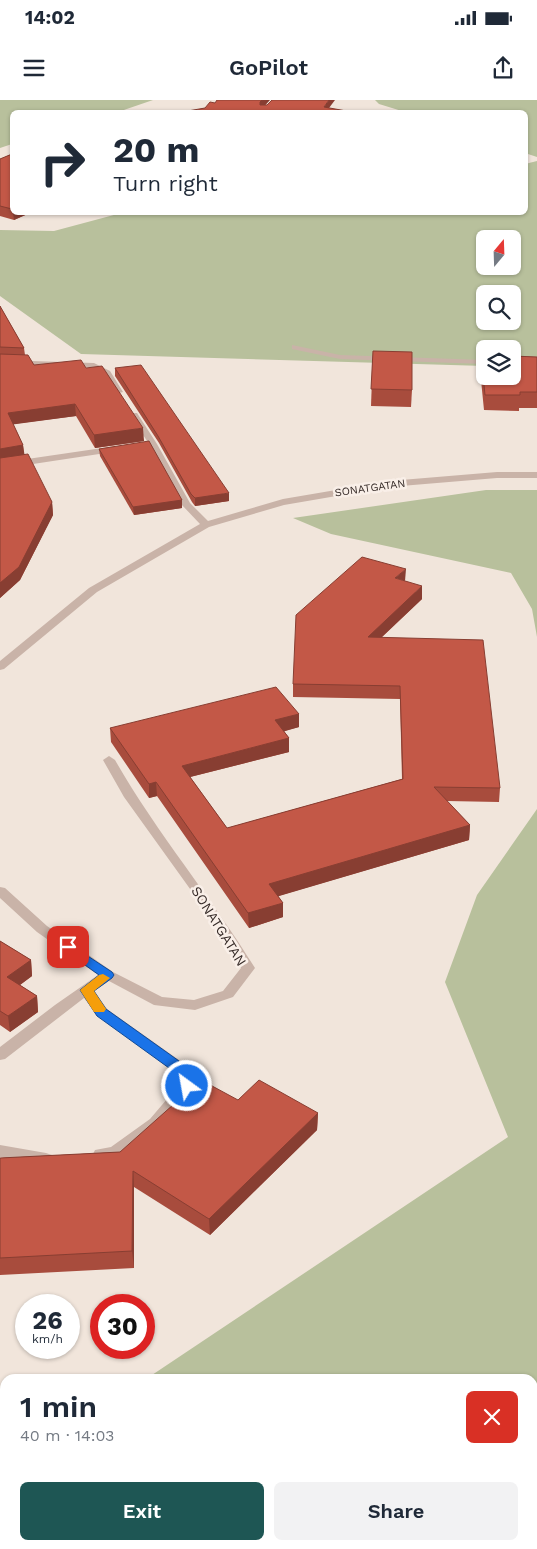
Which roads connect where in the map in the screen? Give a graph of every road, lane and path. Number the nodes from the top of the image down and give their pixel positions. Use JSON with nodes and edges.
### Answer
{"nodes":[{"id":1,"x":295,"y":347,"type":"dead end"},
{"id":2,"x":0,"y":362,"type":"edge"},
{"id":3,"x":476,"y":362,"type":"edge"},
{"id":4,"x":124,"y":448,"type":"edge"},
{"id":5,"x":0,"y":466,"type":"edge"},
{"id":6,"x":537,"y":475,"type":"edge"},
{"id":7,"x":206,"y":525,"type":"junction"},
{"id":8,"x":0,"y":667,"type":"edge"},
{"id":9,"x":109,"y":760,"type":"dead end"},
{"id":10,"x":0,"y":891,"type":"edge"},
{"id":11,"x":108,"y":975,"type":"junction"},
{"id":12,"x":86,"y":990,"type":"junction"},
{"id":13,"x":0,"y":1055,"type":"edge"},
{"id":14,"x":0,"y":1151,"type":"edge"},
{"id":15,"x":86,"y":1156,"type":"edge"},
{"id":16,"x":58,"y":1159,"type":"edge"}],
"edges":[{"from":1,"to":3,"type":"street"},
{"from":2,"to":7,"type":"street"},
{"from":4,"to":5,"type":"street"},
{"from":6,"to":7,"type":"street","name":"SONATGATAN"},
{"from":7,"to":8,"type":"street","name":"SONATGATAN"},
{"from":9,"to":11,"type":"street","name":"SONATGATAN"},
{"from":10,"to":11,"type":"street","name":"SONATGATAN"},
{"from":11,"to":12,"type":"street"},
{"from":12,"to":13,"type":"street"},
{"from":12,"to":15,"type":"street"},
{"from":14,"to":16,"type":"street"}]}
